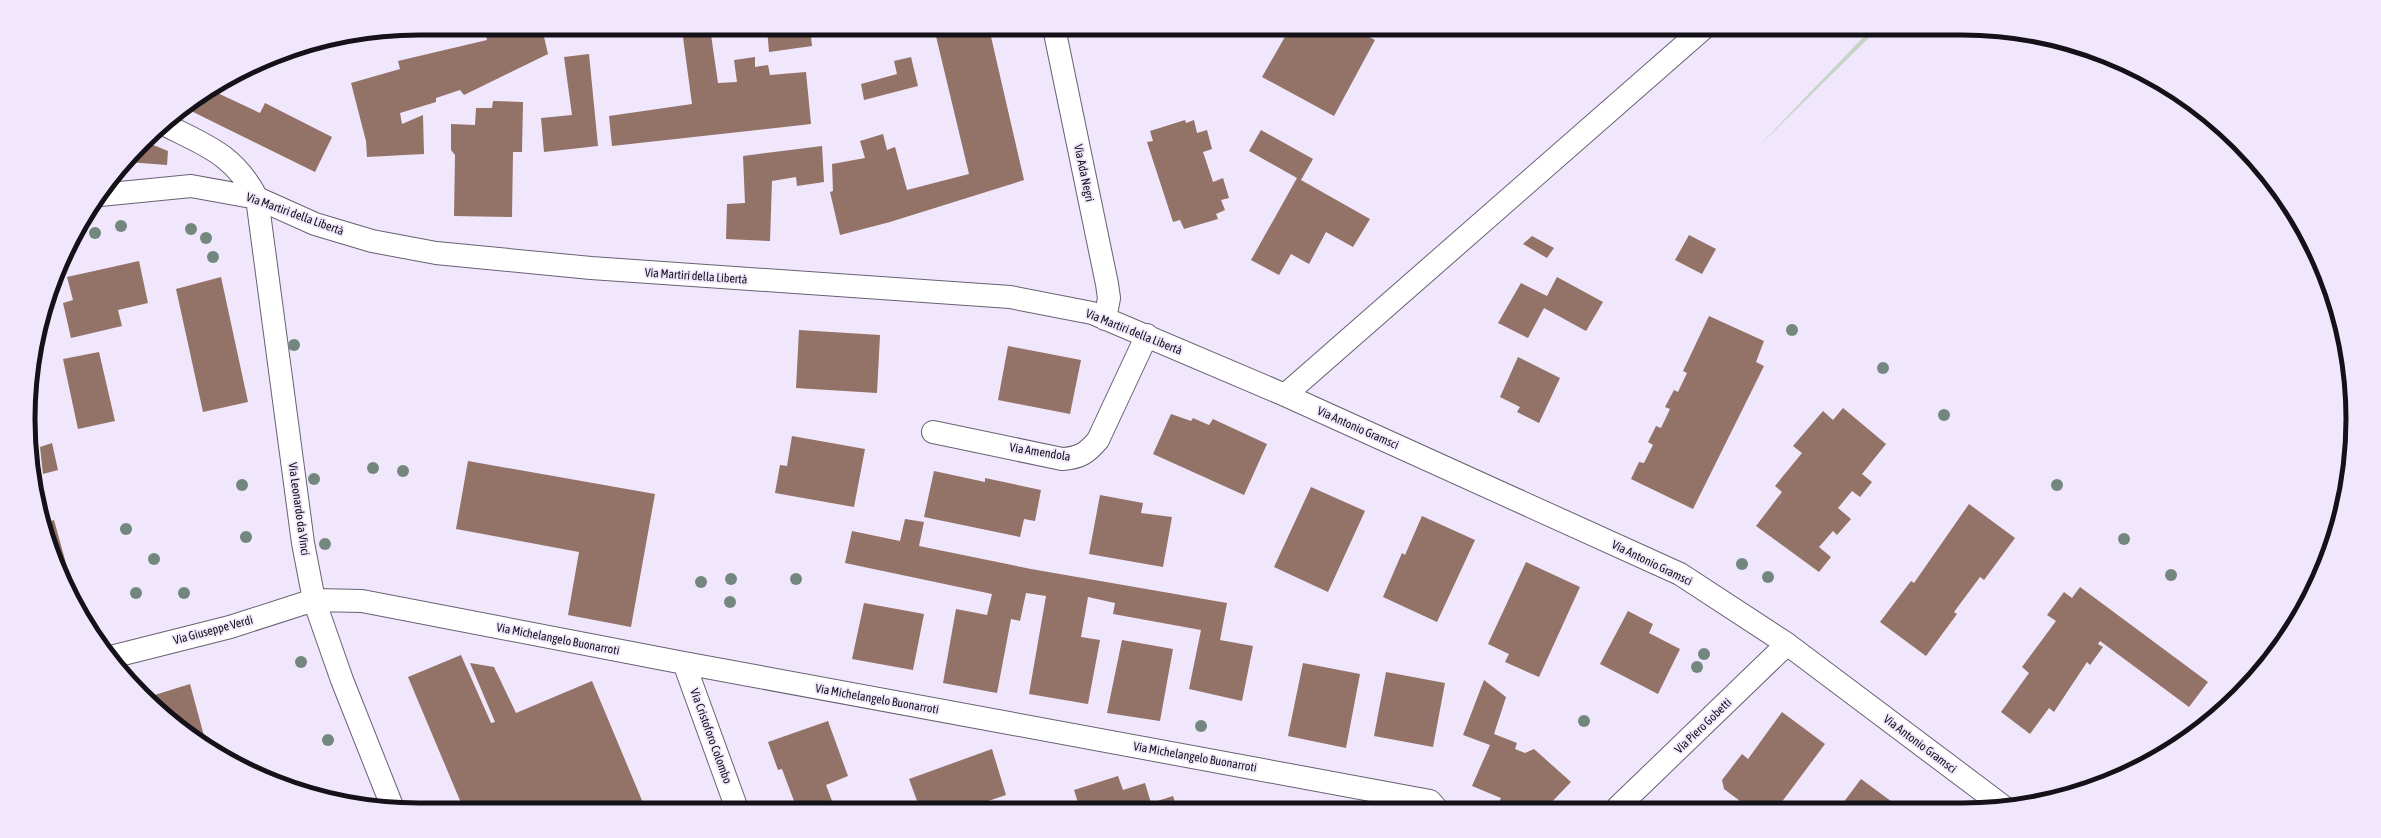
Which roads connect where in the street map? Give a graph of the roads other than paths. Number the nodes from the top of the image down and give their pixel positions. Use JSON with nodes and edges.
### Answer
{"nodes":[{"id":1,"x":1055,"y":35,"type":"edge"},
{"id":2,"x":1696,"y":35,"type":"edge"},
{"id":3,"x":169,"y":127,"type":"edge"},
{"id":4,"x":108,"y":194,"type":"edge"},
{"id":5,"x":257,"y":198,"type":"junction"},
{"id":6,"x":1105,"y":319,"type":"junction"},
{"id":7,"x":1147,"y":335,"type":"junction"},
{"id":8,"x":1285,"y":395,"type":"junction"},
{"id":9,"x":933,"y":432,"type":"dead end"},
{"id":10,"x":314,"y":600,"type":"junction"},
{"id":11,"x":1787,"y":644,"type":"junction"},
{"id":12,"x":116,"y":656,"type":"edge"},
{"id":13,"x":684,"y":663,"type":"junction"},
{"id":14,"x":1996,"y":801,"type":"edge"},
{"id":15,"x":390,"y":802,"type":"edge"},
{"id":16,"x":736,"y":803,"type":"edge"},
{"id":17,"x":1432,"y":803,"type":"edge"},
{"id":18,"x":1623,"y":803,"type":"edge"}],
"edges":[{"from":1,"to":6,"type":"street","name":"Via Ada Negri"},
{"from":2,"to":8,"type":"street"},
{"from":3,"to":5,"type":"street"},
{"from":4,"to":5,"type":"street","name":"Via Martiri della Libertà"},
{"from":5,"to":6,"type":"street","name":"Via Martiri della Libertà"},
{"from":5,"to":10,"type":"street","name":"Via Leonardo da Vinci"},
{"from":6,"to":7,"type":"street","name":"Via Martiri della Libertà"},
{"from":7,"to":8,"type":"street","name":"Via Martiri della Libertà"},
{"from":7,"to":9,"type":"street","name":"Via Amendola"},
{"from":8,"to":11,"type":"street","name":"Via Antonio Gramsci"},
{"from":10,"to":12,"type":"street","name":"Via Giuseppe Verdi"},
{"from":10,"to":13,"type":"street","name":"Via Michelangelo Buonarroti"},
{"from":10,"to":15,"type":"street","name":"Via Leonardo da Vinci"},
{"from":11,"to":14,"type":"street","name":"Via Antonio Gramsci"},
{"from":11,"to":18,"type":"street","name":"Via Piero Gobetti"},
{"from":13,"to":16,"type":"street","name":"Via Cristoforo Colombo"},
{"from":13,"to":17,"type":"street","name":"Via Michelangelo Buonarroti"}]}
